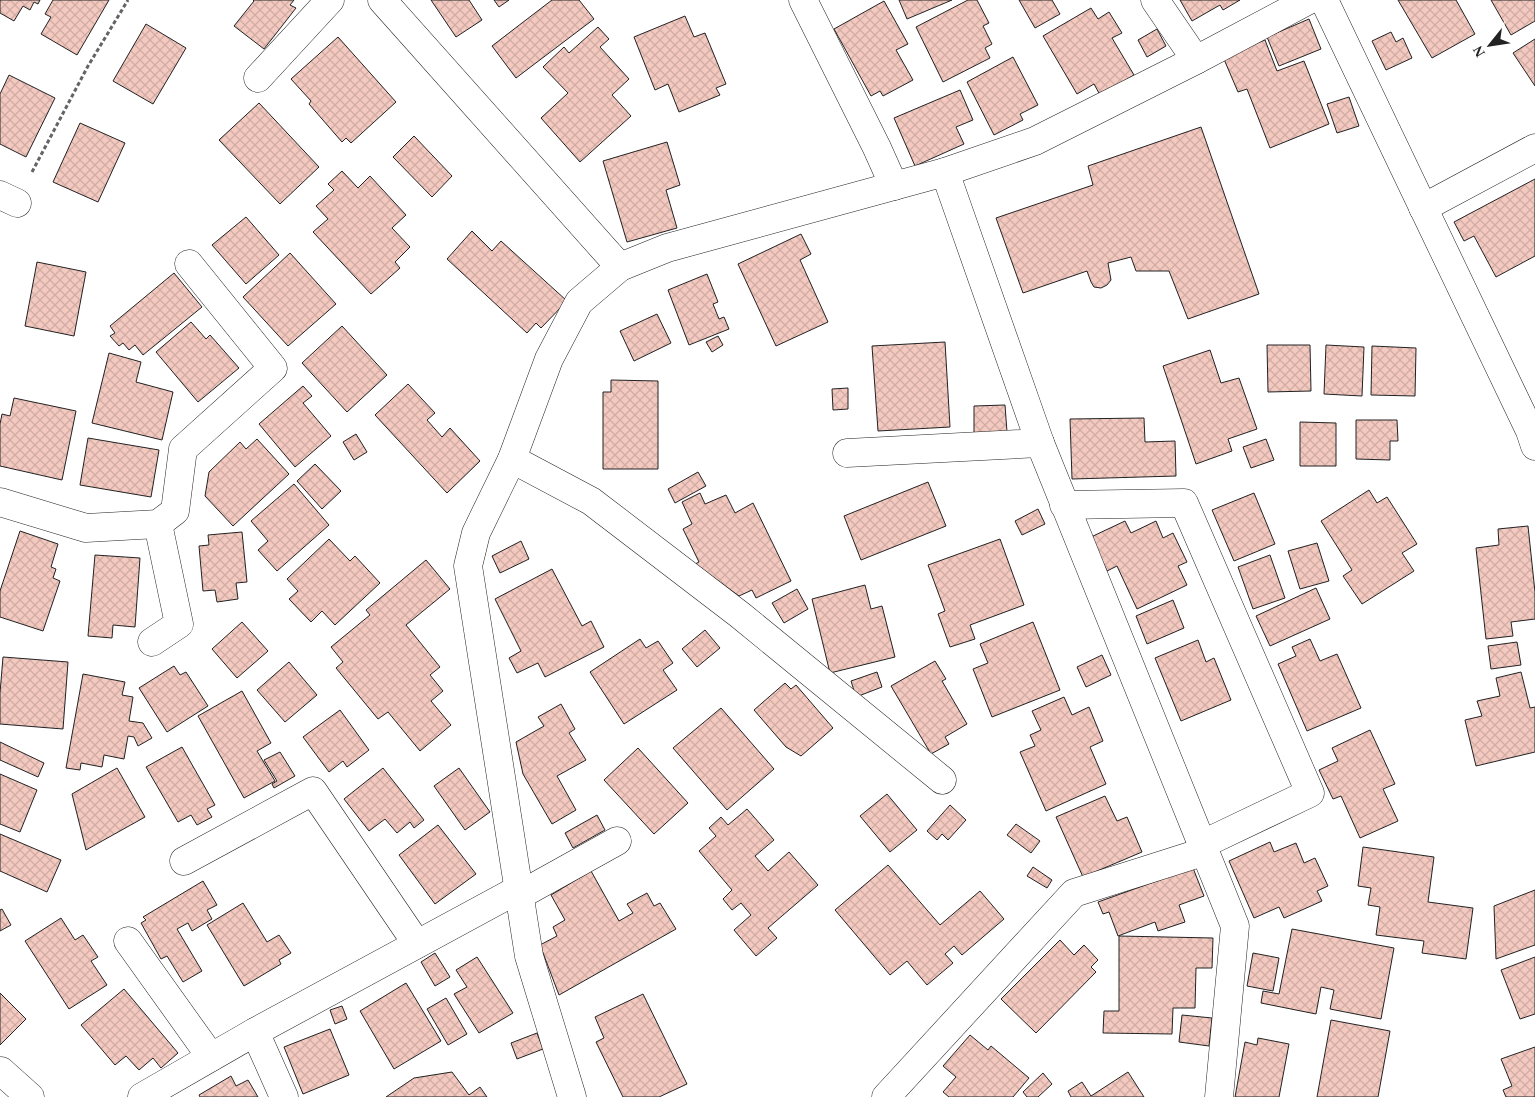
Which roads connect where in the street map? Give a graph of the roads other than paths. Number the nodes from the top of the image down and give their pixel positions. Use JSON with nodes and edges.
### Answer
{"nodes":[{"id":1,"x":330,"y":0,"type":"edge"},
{"id":2,"x":382,"y":0,"type":"edge"},
{"id":3,"x":803,"y":0,"type":"edge"},
{"id":4,"x":1155,"y":0,"type":"edge"},
{"id":5,"x":1309,"y":0,"type":"edge"},
{"id":6,"x":1324,"y":0,"type":"edge"},
{"id":7,"x":1196,"y":60,"type":"junction"},
{"id":8,"x":258,"y":78,"type":"dead end"},
{"id":9,"x":1535,"y":148,"type":"edge"},
{"id":10,"x":944,"y":172,"type":"junction"},
{"id":11,"x":894,"y":186,"type":"junction"},
{"id":12,"x":1423,"y":208,"type":"junction"},
{"id":13,"x":189,"y":264,"type":"dead end"},
{"id":14,"x":620,"y":267,"type":"junction"},
{"id":15,"x":1533,"y":435,"type":"edge"},
{"id":16,"x":1040,"y":443,"type":"junction"},
{"id":17,"x":848,"y":453,"type":"dead end"},
{"id":18,"x":512,"y":459,"type":"junction"},
{"id":19,"x":0,"y":502,"type":"edge"},
{"id":20,"x":1064,"y":505,"type":"junction"},
{"id":21,"x":158,"y":524,"type":"junction"},
{"id":22,"x":152,"y":642,"type":"dead end"},
{"id":23,"x":942,"y":780,"type":"dead end"},
{"id":24,"x":617,"y":841,"type":"dead end"},
{"id":25,"x":1204,"y":848,"type":"junction"},
{"id":26,"x":184,"y":861,"type":"dead end"},
{"id":27,"x":519,"y":892,"type":"junction"},
{"id":28,"x":128,"y":941,"type":"dead end"},
{"id":29,"x":417,"y":944,"type":"junction"},
{"id":30,"x":255,"y":1032,"type":"junction"},
{"id":31,"x":211,"y":1057,"type":"junction"},
{"id":32,"x":1,"y":1071,"type":"edge"},
{"id":33,"x":30,"y":1097,"type":"edge"},
{"id":34,"x":142,"y":1097,"type":"edge"},
{"id":35,"x":284,"y":1097,"type":"edge"},
{"id":36,"x":572,"y":1097,"type":"edge"},
{"id":37,"x":886,"y":1097,"type":"edge"},
{"id":38,"x":1219,"y":1097,"type":"edge"}],
"edges":[{"from":1,"to":8,"type":"street"},
{"from":2,"to":14,"type":"street"},
{"from":3,"to":11,"type":"street"},
{"from":4,"to":7,"type":"street"},
{"from":5,"to":7,"type":"street"},
{"from":6,"to":12,"type":"street"},
{"from":7,"to":10,"type":"street"},
{"from":9,"to":12,"type":"street"},
{"from":10,"to":11,"type":"street"},
{"from":10,"to":16,"type":"street"},
{"from":11,"to":14,"type":"street"},
{"from":12,"to":15,"type":"street"},
{"from":13,"to":21,"type":"street"},
{"from":14,"to":18,"type":"street"},
{"from":16,"to":17,"type":"street"},
{"from":16,"to":20,"type":"street"},
{"from":18,"to":23,"type":"street"},
{"from":18,"to":27,"type":"street"},
{"from":19,"to":21,"type":"street"},
{"from":20,"to":25,"type":"street"},
{"from":20,"to":25,"type":"street"},
{"from":21,"to":22,"type":"street"},
{"from":24,"to":27,"type":"street"},
{"from":25,"to":37,"type":"street"},
{"from":25,"to":38,"type":"street"},
{"from":26,"to":29,"type":"street"},
{"from":27,"to":29,"type":"street"},
{"from":27,"to":36,"type":"street"},
{"from":28,"to":31,"type":"street"},
{"from":29,"to":30,"type":"street"},
{"from":30,"to":31,"type":"street"},
{"from":30,"to":35,"type":"street"},
{"from":31,"to":34,"type":"street"},
{"from":32,"to":33,"type":"street"}]}
